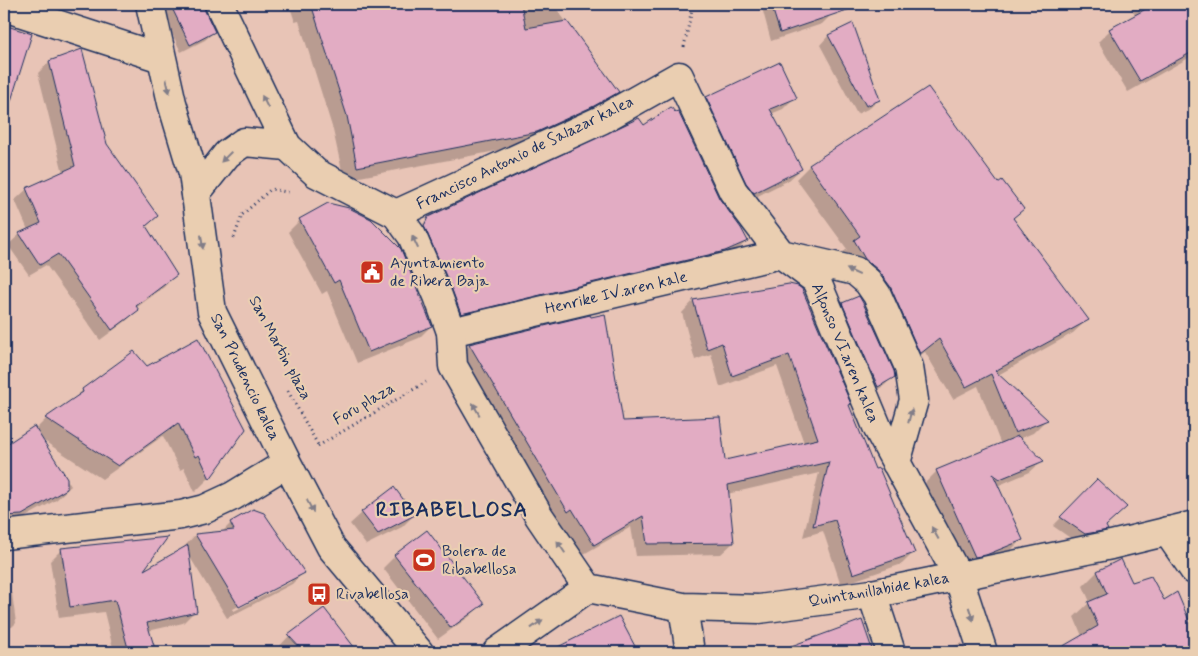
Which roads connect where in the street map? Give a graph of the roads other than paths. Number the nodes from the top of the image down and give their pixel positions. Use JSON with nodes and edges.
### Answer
{"nodes":[{"id":1,"x":150,"y":4,"type":"edge"},
{"id":2,"x":219,"y":4,"type":"edge"},
{"id":3,"x":4,"y":7,"type":"edge"},
{"id":4,"x":161,"y":58,"type":"junction"},
{"id":5,"x":679,"y":76,"type":"joint"},
{"id":6,"x":287,"y":146,"type":"junction"},
{"id":7,"x":196,"y":194,"type":"junction"},
{"id":8,"x":396,"y":214,"type":"junction"},
{"id":9,"x":781,"y":254,"type":"junction"},
{"id":10,"x":451,"y":332,"type":"junction"},
{"id":11,"x":287,"y":463,"type":"junction"},
{"id":12,"x":896,"y":463,"type":"junction"},
{"id":13,"x":1194,"y":525,"type":"edge"},
{"id":14,"x":1167,"y":531,"type":"junction"},
{"id":15,"x":4,"y":535,"type":"edge"},
{"id":16,"x":1194,"y":570,"type":"edge"},
{"id":17,"x":958,"y":576,"type":"junction"},
{"id":18,"x":588,"y":588,"type":"junction"},
{"id":19,"x":872,"y":594,"type":"junction"},
{"id":20,"x":683,"y":607,"type":"junction"},
{"id":21,"x":419,"y":652,"type":"edge"},
{"id":22,"x":497,"y":652,"type":"edge"},
{"id":23,"x":690,"y":652,"type":"edge"},
{"id":24,"x":891,"y":652,"type":"edge"},
{"id":25,"x":983,"y":652,"type":"edge"}],
"edges":[{"from":1,"to":4,"type":"street","name":"San Prudencio kalea"},
{"from":6,"to":2,"type":"street","one_way":true},
{"from":3,"to":4,"type":"street"},
{"from":4,"to":7,"type":"street","name":"San Prudencio kalea","one_way":true},
{"from":5,"to":8,"type":"street","name":"Francisco Antonio de Salazar kalea"},
{"from":5,"to":9,"type":"street","name":"Alfonso VI.aren kalea"},
{"from":6,"to":7,"type":"street","one_way":true},
{"from":6,"to":8,"type":"street"},
{"from":7,"to":11,"type":"street","name":"San Prudencio kalea","one_way":true},
{"from":10,"to":8,"type":"street","one_way":true},
{"from":9,"to":10,"type":"street","name":"Henrike IV.aren kale"},
{"from":9,"to":12,"type":"street","name":"Alfonso VI.aren kalea"},
{"from":12,"to":9,"type":"street","name":"Alfonso VI.aren kalea","one_way":true},
{"from":18,"to":10,"type":"street","one_way":true},
{"from":11,"to":15,"type":"street"},
{"from":11,"to":21,"type":"street","name":"San Prudencio kalea","one_way":true},
{"from":17,"to":12,"type":"street","name":"Alfonso VI.aren kalea","one_way":true},
{"from":13,"to":14,"type":"street","name":"Quintanillabide kalea"},
{"from":14,"to":16,"type":"street"},
{"from":14,"to":17,"type":"street","name":"Quintanillabide kalea"},
{"from":17,"to":19,"type":"street","name":"Quintanillabide kalea"},
{"from":17,"to":25,"type":"street","name":"Alfonso VI.aren kalea","one_way":true},
{"from":18,"to":20,"type":"street","name":"Quintanillabide kalea"},
{"from":22,"to":18,"type":"street","one_way":true},
{"from":19,"to":20,"type":"street","name":"Quintanillabide kalea"},
{"from":19,"to":24,"type":"street"},
{"from":20,"to":23,"type":"street"}]}
